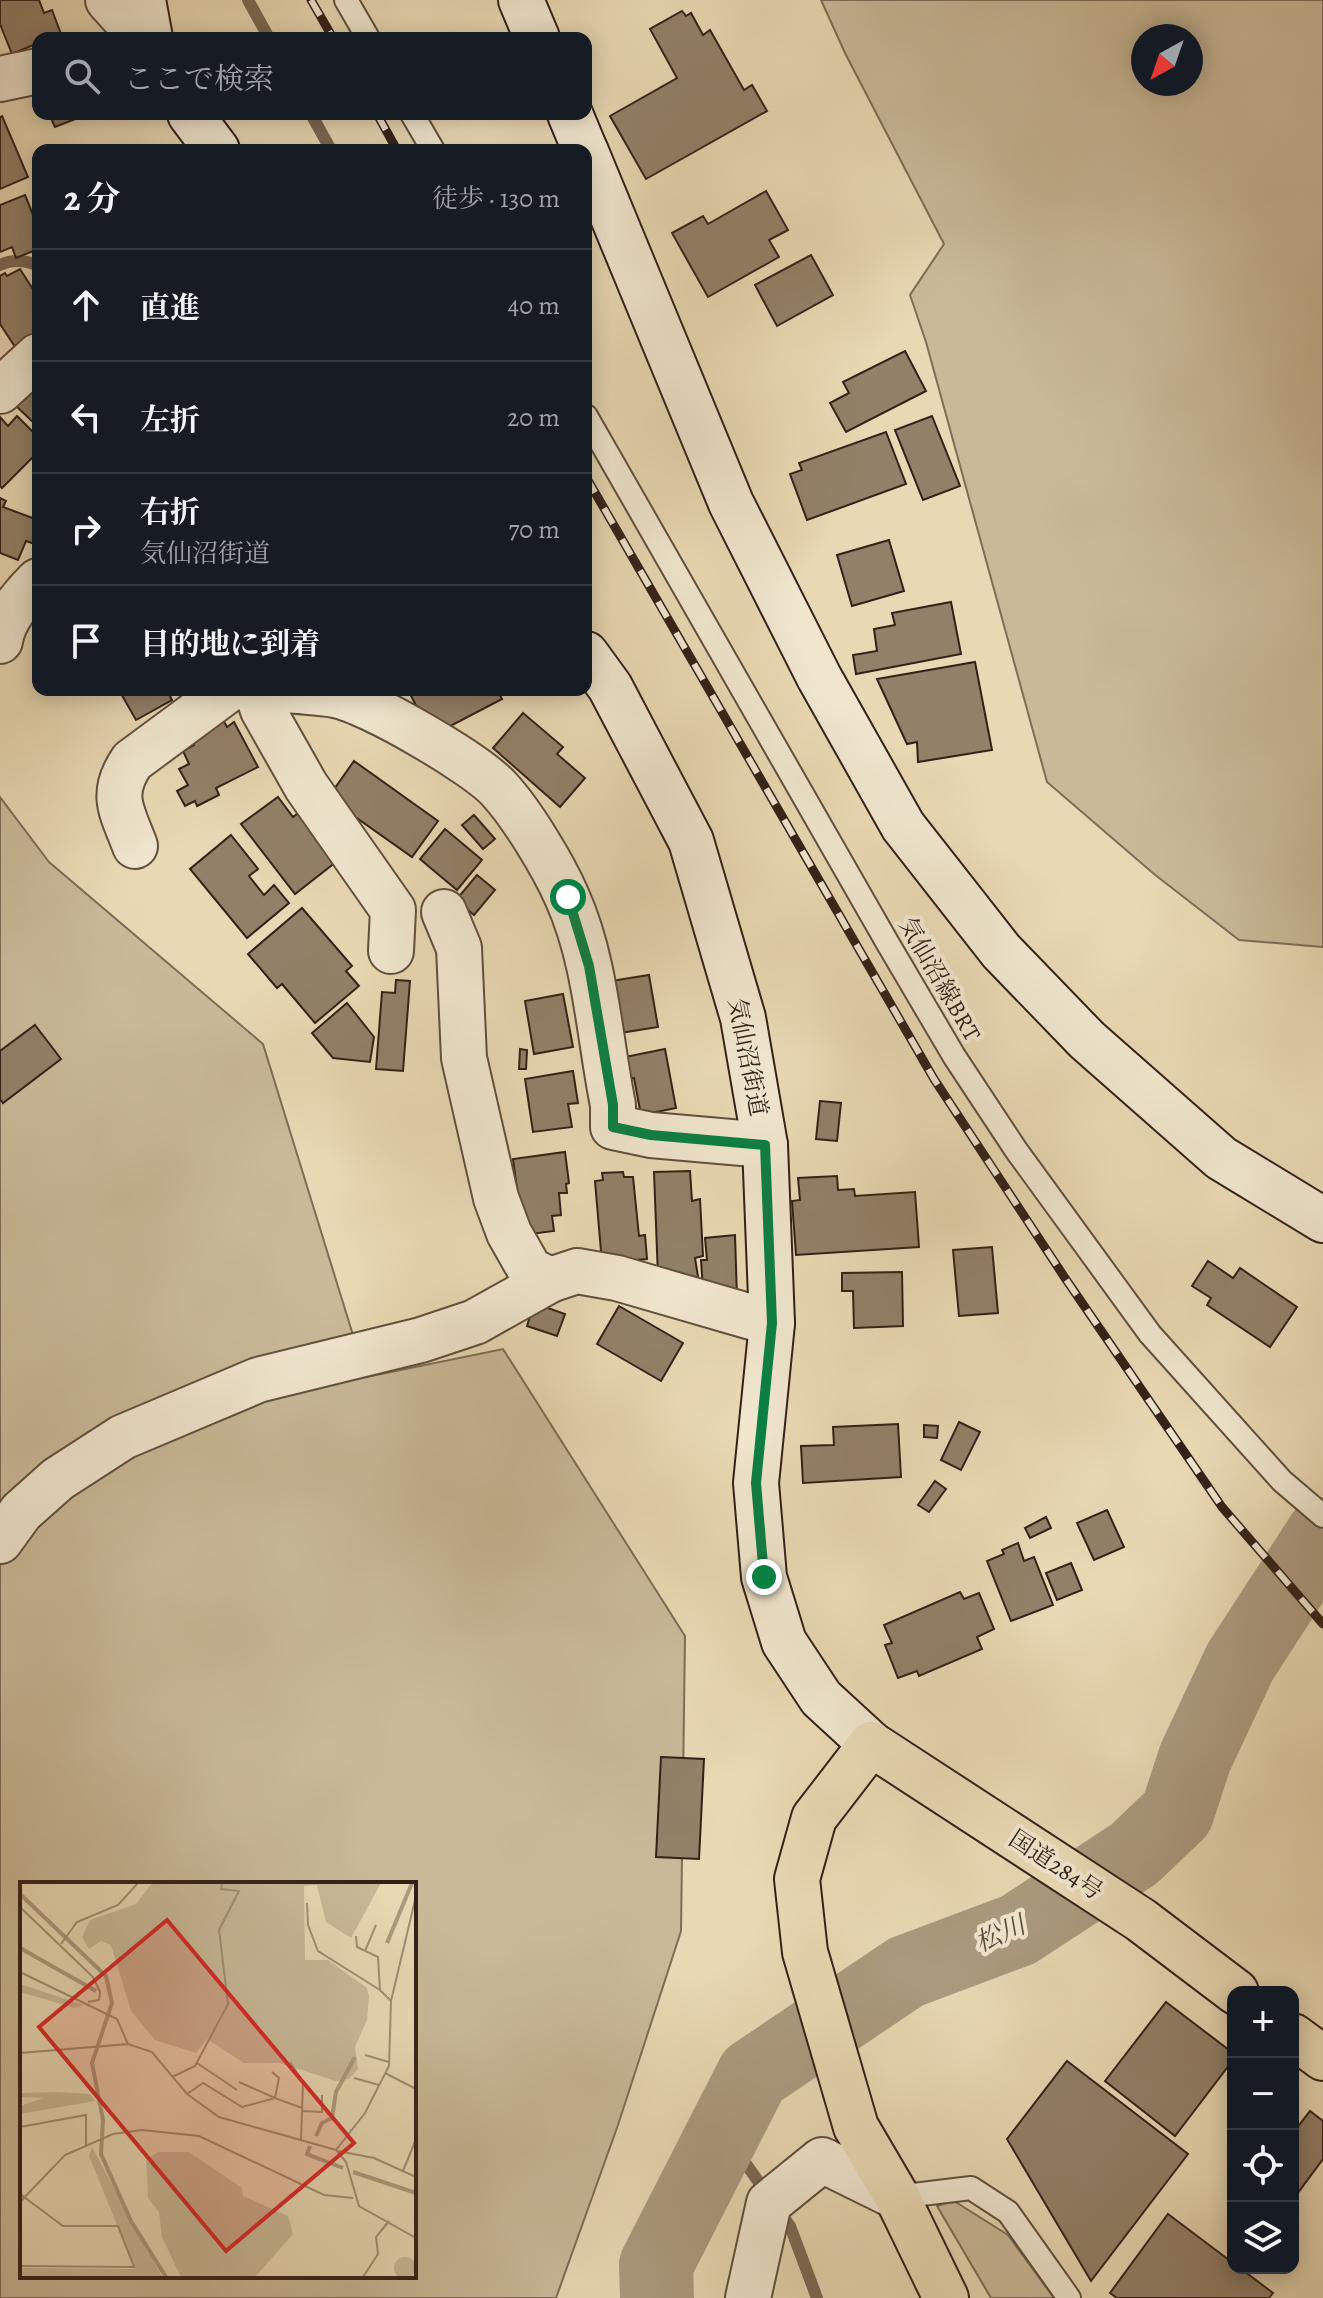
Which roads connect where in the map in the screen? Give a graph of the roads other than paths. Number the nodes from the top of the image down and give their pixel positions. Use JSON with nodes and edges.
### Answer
{"nodes":[{"id":1,"x":108,"y":0,"type":"edge"},
{"id":2,"x":143,"y":0,"type":"edge"},
{"id":3,"x":346,"y":0,"type":"edge"},
{"id":4,"x":521,"y":0,"type":"edge"},
{"id":5,"x":137,"y":32,"type":"edge"},
{"id":6,"x":149,"y":32,"type":"edge"},
{"id":7,"x":365,"y":32,"type":"edge"},
{"id":8,"x":534,"y":32,"type":"edge"},
{"id":9,"x":32,"y":72,"type":"edge"},
{"id":10,"x":0,"y":79,"type":"edge"},
{"id":11,"x":194,"y":120,"type":"edge"},
{"id":12,"x":416,"y":120,"type":"edge"},
{"id":13,"x":573,"y":120,"type":"edge"},
{"id":14,"x":212,"y":144,"type":"edge"},
{"id":15,"x":430,"y":144,"type":"edge"},
{"id":16,"x":583,"y":144,"type":"edge"},
{"id":17,"x":592,"y":166,"type":"edge"},
{"id":18,"x":32,"y":362,"type":"edge"},
{"id":19,"x":0,"y":391,"type":"edge"},
{"id":20,"x":592,"y":426,"type":"edge"},
{"id":21,"x":32,"y":587,"type":"edge"},
{"id":22,"x":0,"y":641,"type":"edge"},
{"id":23,"x":592,"y":662,"type":"edge"},
{"id":24,"x":220,"y":696,"type":"edge"},
{"id":25,"x":258,"y":696,"type":"edge"},
{"id":26,"x":340,"y":696,"type":"edge"},
{"id":27,"x":135,"y":846,"type":"dead end"},
{"id":28,"x":444,"y":912,"type":"dead end"},
{"id":29,"x":391,"y":951,"type":"dead end"},
{"id":30,"x":765,"y":1145,"type":"junction"},
{"id":31,"x":1323,"y":1220,"type":"edge"},
{"id":32,"x":550,"y":1280,"type":"junction"},
{"id":33,"x":772,"y":1323,"type":"junction"},
{"id":34,"x":1323,"y":1516,"type":"edge"},
{"id":35,"x":0,"y":1541,"type":"edge"},
{"id":36,"x":871,"y":1744,"type":"junction"},
{"id":37,"x":1228,"y":1986,"type":"edge"},
{"id":38,"x":1299,"y":2040,"type":"edge"},
{"id":39,"x":1323,"y":2058,"type":"edge"},
{"id":40,"x":897,"y":2197,"type":"junction"},
{"id":41,"x":748,"y":2298,"type":"edge"},
{"id":42,"x":929,"y":2298,"type":"edge"},
{"id":43,"x":946,"y":2298,"type":"edge"},
{"id":44,"x":972,"y":2298,"type":"edge"},
{"id":45,"x":1069,"y":2298,"type":"edge"}],
"edges":[{"from":1,"to":5,"type":"street"},
{"from":2,"to":6,"type":"street"},
{"from":3,"to":7,"type":"lane"},
{"from":4,"to":8,"type":"street"},
{"from":9,"to":10,"type":"street"},
{"from":11,"to":14,"type":"street"},
{"from":12,"to":15,"type":"lane"},
{"from":13,"to":16,"type":"street"},
{"from":17,"to":31,"type":"street"},
{"from":18,"to":19,"type":"street"},
{"from":20,"to":34,"type":"lane","name":"気仙沼線BRT"},
{"from":21,"to":22,"type":"street"},
{"from":23,"to":30,"type":"street","name":"気仙沼街道"},
{"from":24,"to":27,"type":"street"},
{"from":25,"to":29,"type":"street"},
{"from":26,"to":30,"type":"street"},
{"from":28,"to":32,"type":"street"},
{"from":30,"to":33,"type":"street","name":"気仙沼街道"},
{"from":32,"to":33,"type":"street"},
{"from":32,"to":35,"type":"street"},
{"from":33,"to":36,"type":"street","name":"気仙沼街道"},
{"from":36,"to":37,"type":"highway","name":"国道284号"},
{"from":36,"to":40,"type":"highway"},
{"from":38,"to":39,"type":"highway"},
{"from":40,"to":41,"type":"street"},
{"from":40,"to":42,"type":"highway"},
{"from":40,"to":43,"type":"highway"},
{"from":40,"to":44,"type":"highway"},
{"from":40,"to":45,"type":"lane"}]}
